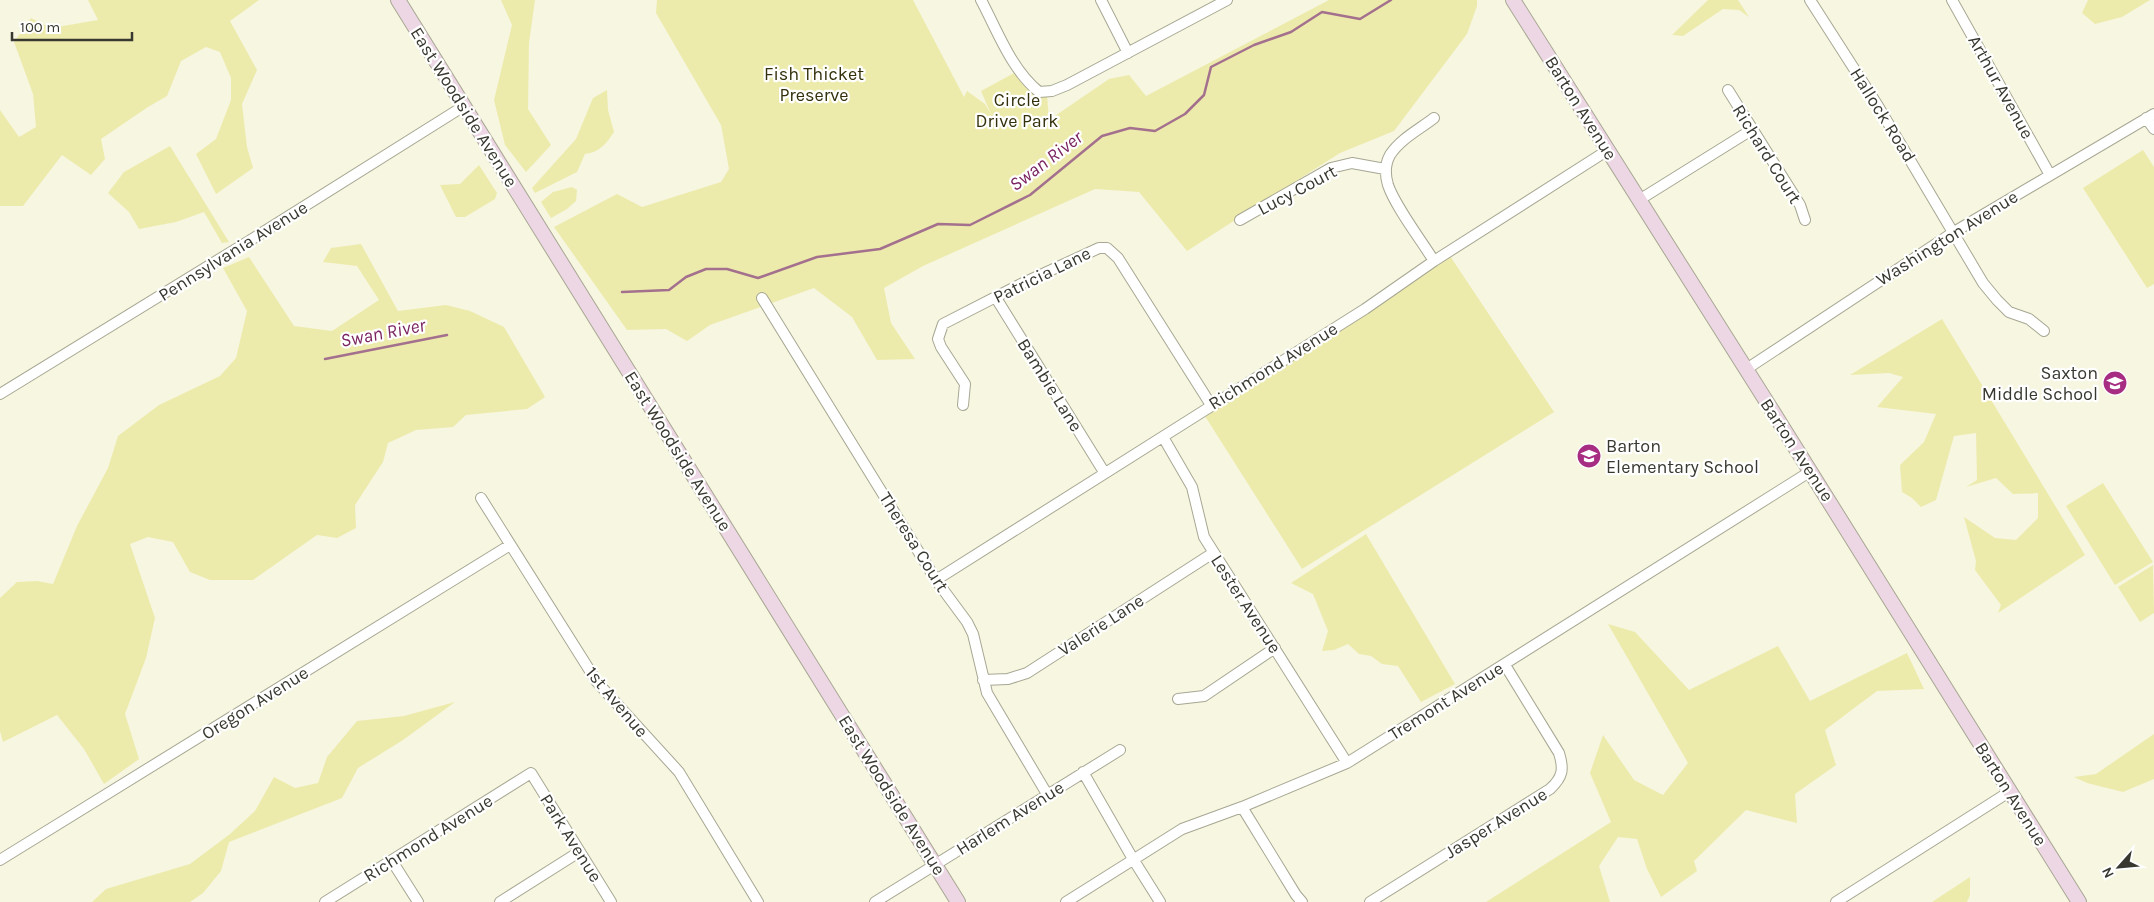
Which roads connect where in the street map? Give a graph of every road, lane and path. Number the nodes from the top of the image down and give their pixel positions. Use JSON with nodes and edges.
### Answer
{"nodes":[{"id":1,"x":398,"y":0,"type":"edge"},
{"id":2,"x":981,"y":0,"type":"edge"},
{"id":3,"x":1101,"y":0,"type":"edge"},
{"id":4,"x":1227,"y":0,"type":"edge"},
{"id":5,"x":1513,"y":0,"type":"edge"},
{"id":6,"x":1810,"y":0,"type":"edge"},
{"id":7,"x":1952,"y":0,"type":"edge"},
{"id":8,"x":1128,"y":53,"type":"junction"},
{"id":9,"x":1728,"y":90,"type":"dead end"},
{"id":10,"x":464,"y":106,"type":"junction"},
{"id":11,"x":2150,"y":116,"type":"edge"},
{"id":12,"x":1434,"y":118,"type":"dead end"},
{"id":13,"x":1753,"y":129,"type":"junction"},
{"id":14,"x":2154,"y":129,"type":"edge"},
{"id":15,"x":1608,"y":150,"type":"junction"},
{"id":16,"x":1385,"y":169,"type":"junction"},
{"id":17,"x":2050,"y":175,"type":"junction"},
{"id":18,"x":1639,"y":200,"type":"junction"},
{"id":19,"x":1240,"y":220,"type":"dead end"},
{"id":20,"x":1805,"y":220,"type":"dead end"},
{"id":21,"x":1954,"y":232,"type":"junction"},
{"id":22,"x":1434,"y":261,"type":"junction"},
{"id":23,"x":762,"y":298,"type":"dead end"},
{"id":24,"x":996,"y":298,"type":"junction"},
{"id":25,"x":2044,"y":331,"type":"dead end"},
{"id":26,"x":1745,"y":370,"type":"junction"},
{"id":27,"x":0,"y":394,"type":"edge"},
{"id":28,"x":963,"y":405,"type":"dead end"},
{"id":29,"x":1211,"y":405,"type":"junction"},
{"id":30,"x":1163,"y":437,"type":"junction"},
{"id":31,"x":1811,"y":471,"type":"junction"},
{"id":32,"x":1104,"y":472,"type":"junction"},
{"id":33,"x":482,"y":498,"type":"dead end"},
{"id":34,"x":510,"y":545,"type":"junction"},
{"id":35,"x":1213,"y":553,"type":"junction"},
{"id":36,"x":936,"y":580,"type":"junction"},
{"id":37,"x":1275,"y":648,"type":"junction"},
{"id":38,"x":1505,"y":665,"type":"junction"},
{"id":39,"x":983,"y":680,"type":"junction"},
{"id":40,"x":1178,"y":699,"type":"dead end"},
{"id":41,"x":1120,"y":750,"type":"dead end"},
{"id":42,"x":1347,"y":763,"type":"junction"},
{"id":43,"x":1084,"y":772,"type":"junction"},
{"id":44,"x":531,"y":773,"type":"joint"},
{"id":45,"x":2010,"y":792,"type":"junction"},
{"id":46,"x":1047,"y":794,"type":"junction"},
{"id":47,"x":1242,"y":808,"type":"junction"},
{"id":48,"x":579,"y":852,"type":"junction"},
{"id":49,"x":1133,"y":859,"type":"junction"},
{"id":50,"x":0,"y":860,"type":"edge"},
{"id":51,"x":392,"y":861,"type":"junction"},
{"id":52,"x":935,"y":865,"type":"junction"},
{"id":53,"x":325,"y":902,"type":"edge"},
{"id":54,"x":418,"y":902,"type":"edge"},
{"id":55,"x":500,"y":902,"type":"edge"},
{"id":56,"x":611,"y":902,"type":"edge"},
{"id":57,"x":758,"y":902,"type":"edge"},
{"id":58,"x":875,"y":902,"type":"edge"},
{"id":59,"x":958,"y":902,"type":"edge"},
{"id":60,"x":1066,"y":902,"type":"edge"},
{"id":61,"x":1160,"y":902,"type":"edge"},
{"id":62,"x":1302,"y":902,"type":"edge"},
{"id":63,"x":1370,"y":902,"type":"edge"},
{"id":64,"x":1836,"y":902,"type":"edge"},
{"id":65,"x":2079,"y":902,"type":"edge"}],
"edges":[{"from":1,"to":10,"type":"street","name":"East Woodside Avenue"},
{"from":2,"to":8,"type":"street"},
{"from":3,"to":8,"type":"street"},
{"from":4,"to":8,"type":"street"},
{"from":5,"to":15,"type":"street","name":"Barton Avenue"},
{"from":6,"to":21,"type":"street","name":"Hallock Road"},
{"from":7,"to":17,"type":"street","name":"Arthur Avenue"},
{"from":9,"to":13,"type":"street","name":"Richard Court"},
{"from":10,"to":27,"type":"street","name":"Pennsylvania Avenue"},
{"from":10,"to":52,"type":"street","name":"East Woodside Avenue"},
{"from":11,"to":14,"type":"street"},
{"from":11,"to":17,"type":"street","name":"Washington Avenue"},
{"from":12,"to":16,"type":"street"},
{"from":13,"to":18,"type":"street"},
{"from":13,"to":20,"type":"street","name":"Richard Court"},
{"from":15,"to":18,"type":"street","name":"Barton Avenue"},
{"from":15,"to":22,"type":"street","name":"Richmond Avenue"},
{"from":16,"to":19,"type":"street","name":"Lucy Court"},
{"from":16,"to":22,"type":"street"},
{"from":17,"to":21,"type":"street","name":"Washington Avenue"},
{"from":18,"to":26,"type":"street","name":"Barton Avenue"},
{"from":21,"to":25,"type":"street","name":"Hallock Road"},
{"from":21,"to":26,"type":"street","name":"Washington Avenue"},
{"from":22,"to":29,"type":"street","name":"Richmond Avenue"},
{"from":23,"to":36,"type":"street","name":"Theresa Court"},
{"from":24,"to":28,"type":"street","name":"Patricia Lane"},
{"from":24,"to":29,"type":"street","name":"Patricia Lane"},
{"from":24,"to":32,"type":"street","name":"Bambie Lane"},
{"from":26,"to":31,"type":"street","name":"Barton Avenue"},
{"from":29,"to":30,"type":"street","name":"Richmond Avenue"},
{"from":30,"to":32,"type":"street","name":"Richmond Avenue"},
{"from":30,"to":35,"type":"street","name":"Lester Avenue"},
{"from":31,"to":38,"type":"street","name":"Tremont Avenue"},
{"from":31,"to":45,"type":"street","name":"Barton Avenue"},
{"from":32,"to":36,"type":"street","name":"Richmond Avenue"},
{"from":33,"to":34,"type":"street","name":"1st Avenue"},
{"from":34,"to":50,"type":"street","name":"Oregon Avenue"},
{"from":34,"to":57,"type":"street","name":"1st Avenue"},
{"from":35,"to":37,"type":"street","name":"Lester Avenue"},
{"from":35,"to":39,"type":"street","name":"Valerie Lane"},
{"from":36,"to":39,"type":"street","name":"Theresa Court"},
{"from":37,"to":40,"type":"street"},
{"from":37,"to":42,"type":"street","name":"Lester Avenue"},
{"from":38,"to":42,"type":"street","name":"Tremont Avenue"},
{"from":38,"to":63,"type":"street","name":"Jasper Avenue"},
{"from":39,"to":46,"type":"street","name":"Theresa Court"},
{"from":41,"to":43,"type":"street","name":"Harlem Avenue"},
{"from":42,"to":47,"type":"street","name":"Tremont Avenue"},
{"from":43,"to":46,"type":"street","name":"Harlem Avenue"},
{"from":43,"to":49,"type":"street"},
{"from":44,"to":48,"type":"street","name":"Park Avenue"},
{"from":44,"to":51,"type":"street","name":"Richmond Avenue"},
{"from":45,"to":64,"type":"street"},
{"from":45,"to":65,"type":"street","name":"Barton Avenue"},
{"from":46,"to":52,"type":"street","name":"Harlem Avenue"},
{"from":47,"to":49,"type":"street","name":"Tremont Avenue"},
{"from":47,"to":62,"type":"street"},
{"from":48,"to":55,"type":"street"},
{"from":48,"to":56,"type":"street","name":"Park Avenue"},
{"from":49,"to":60,"type":"street","name":"Tremont Avenue"},
{"from":49,"to":61,"type":"street"},
{"from":51,"to":53,"type":"street","name":"Richmond Avenue"},
{"from":51,"to":54,"type":"street"},
{"from":52,"to":58,"type":"street","name":"Harlem Avenue"},
{"from":52,"to":59,"type":"street","name":"East Woodside Avenue"}]}
